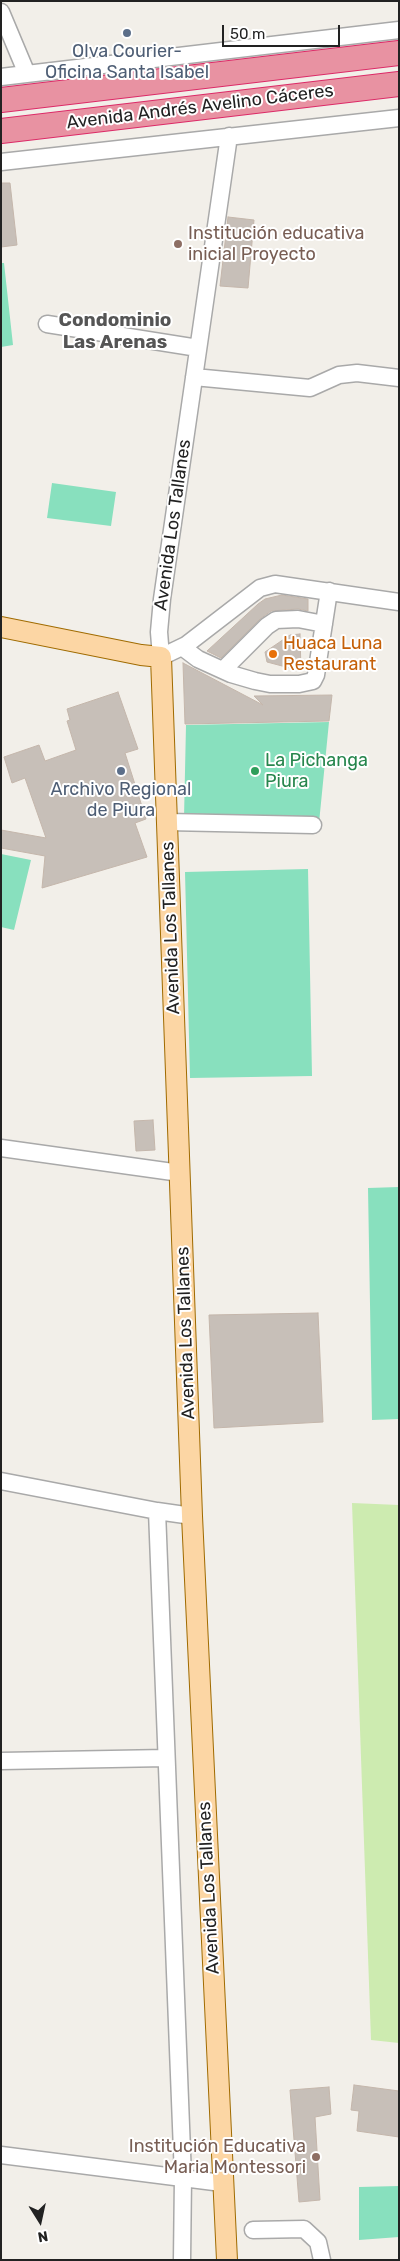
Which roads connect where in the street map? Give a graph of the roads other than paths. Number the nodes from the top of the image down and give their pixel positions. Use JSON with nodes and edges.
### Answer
{"nodes":[{"id":1,"x":1,"y":12,"type":"edge"},
{"id":2,"x":399,"y":30,"type":"edge"},
{"id":3,"x":399,"y":53,"type":"edge"},
{"id":4,"x":27,"y":74,"type":"junction"},
{"id":5,"x":1,"y":77,"type":"edge"},
{"id":6,"x":399,"y":84,"type":"edge"},
{"id":7,"x":1,"y":100,"type":"edge"},
{"id":8,"x":399,"y":118,"type":"edge"},
{"id":9,"x":1,"y":131,"type":"edge"},
{"id":10,"x":229,"y":136,"type":"junction"},
{"id":11,"x":1,"y":162,"type":"edge"},
{"id":12,"x":47,"y":324,"type":"dead end"},
{"id":13,"x":198,"y":348,"type":"junction"},
{"id":14,"x":194,"y":377,"type":"junction"},
{"id":15,"x":399,"y":378,"type":"edge"},
{"id":16,"x":329,"y":591,"type":"junction"},
{"id":17,"x":399,"y":602,"type":"edge"},
{"id":18,"x":324,"y":624,"type":"junction"},
{"id":19,"x":1,"y":627,"type":"edge"},
{"id":20,"x":182,"y":647,"type":"junction"},
{"id":21,"x":161,"y":657,"type":"junction"},
{"id":22,"x":222,"y":670,"type":"junction"},
{"id":23,"x":167,"y":822,"type":"junction"},
{"id":24,"x":313,"y":825,"type":"dead end"},
{"id":25,"x":1,"y":1148,"type":"edge"},
{"id":26,"x":180,"y":1173,"type":"junction"},
{"id":27,"x":1,"y":1481,"type":"edge"},
{"id":28,"x":157,"y":1512,"type":"junction"},
{"id":29,"x":192,"y":1516,"type":"junction"},
{"id":30,"x":166,"y":1758,"type":"junction"},
{"id":31,"x":1,"y":1762,"type":"edge"},
{"id":32,"x":1,"y":2156,"type":"edge"},
{"id":33,"x":183,"y":2178,"type":"junction"},
{"id":34,"x":222,"y":2183,"type":"junction"},
{"id":35,"x":252,"y":2230,"type":"dead end"},
{"id":36,"x":182,"y":2260,"type":"edge"},
{"id":37,"x":226,"y":2260,"type":"edge"},
{"id":38,"x":322,"y":2260,"type":"edge"}],
"edges":[{"from":1,"to":4,"type":"street"},
{"from":2,"to":4,"type":"street"},
{"from":3,"to":7,"type":"highway","name":"Avenida Andrés Avelino Cáceres"},
{"from":4,"to":5,"type":"street"},
{"from":6,"to":9,"type":"highway","name":"Avenida Andrés Avelino Cáceres"},
{"from":8,"to":10,"type":"street","name":"Avenida Andrés Avelino Cáceres"},
{"from":10,"to":11,"type":"street","name":"Avenida Andrés Avelino Cáceres"},
{"from":10,"to":13,"type":"street","name":"Avenida Los Tallanes"},
{"from":12,"to":13,"type":"street"},
{"from":13,"to":14,"type":"street","name":"Avenida Los Tallanes"},
{"from":14,"to":15,"type":"street"},
{"from":14,"to":21,"type":"street","name":"Avenida Los Tallanes"},
{"from":16,"to":17,"type":"street"},
{"from":16,"to":18,"type":"street"},
{"from":16,"to":20,"type":"street"},
{"from":18,"to":22,"type":"street"},
{"from":18,"to":22,"type":"street"},
{"from":19,"to":21,"type":"main road"},
{"from":20,"to":21,"type":"street"},
{"from":20,"to":22,"type":"street"},
{"from":21,"to":23,"type":"main road","name":"Avenida Los Tallanes"},
{"from":23,"to":24,"type":"street"},
{"from":23,"to":26,"type":"main road","name":"Avenida Los Tallanes"},
{"from":25,"to":26,"type":"street"},
{"from":26,"to":29,"type":"main road","name":"Avenida Los Tallanes"},
{"from":27,"to":28,"type":"street"},
{"from":28,"to":29,"type":"street"},
{"from":28,"to":30,"type":"street"},
{"from":29,"to":34,"type":"main road","name":"Avenida Los Tallanes"},
{"from":30,"to":31,"type":"street"},
{"from":30,"to":33,"type":"street"},
{"from":32,"to":33,"type":"street"},
{"from":33,"to":34,"type":"street"},
{"from":33,"to":36,"type":"street"},
{"from":34,"to":37,"type":"main road","name":"Avenida Los Tallanes"},
{"from":35,"to":38,"type":"street"}]}
